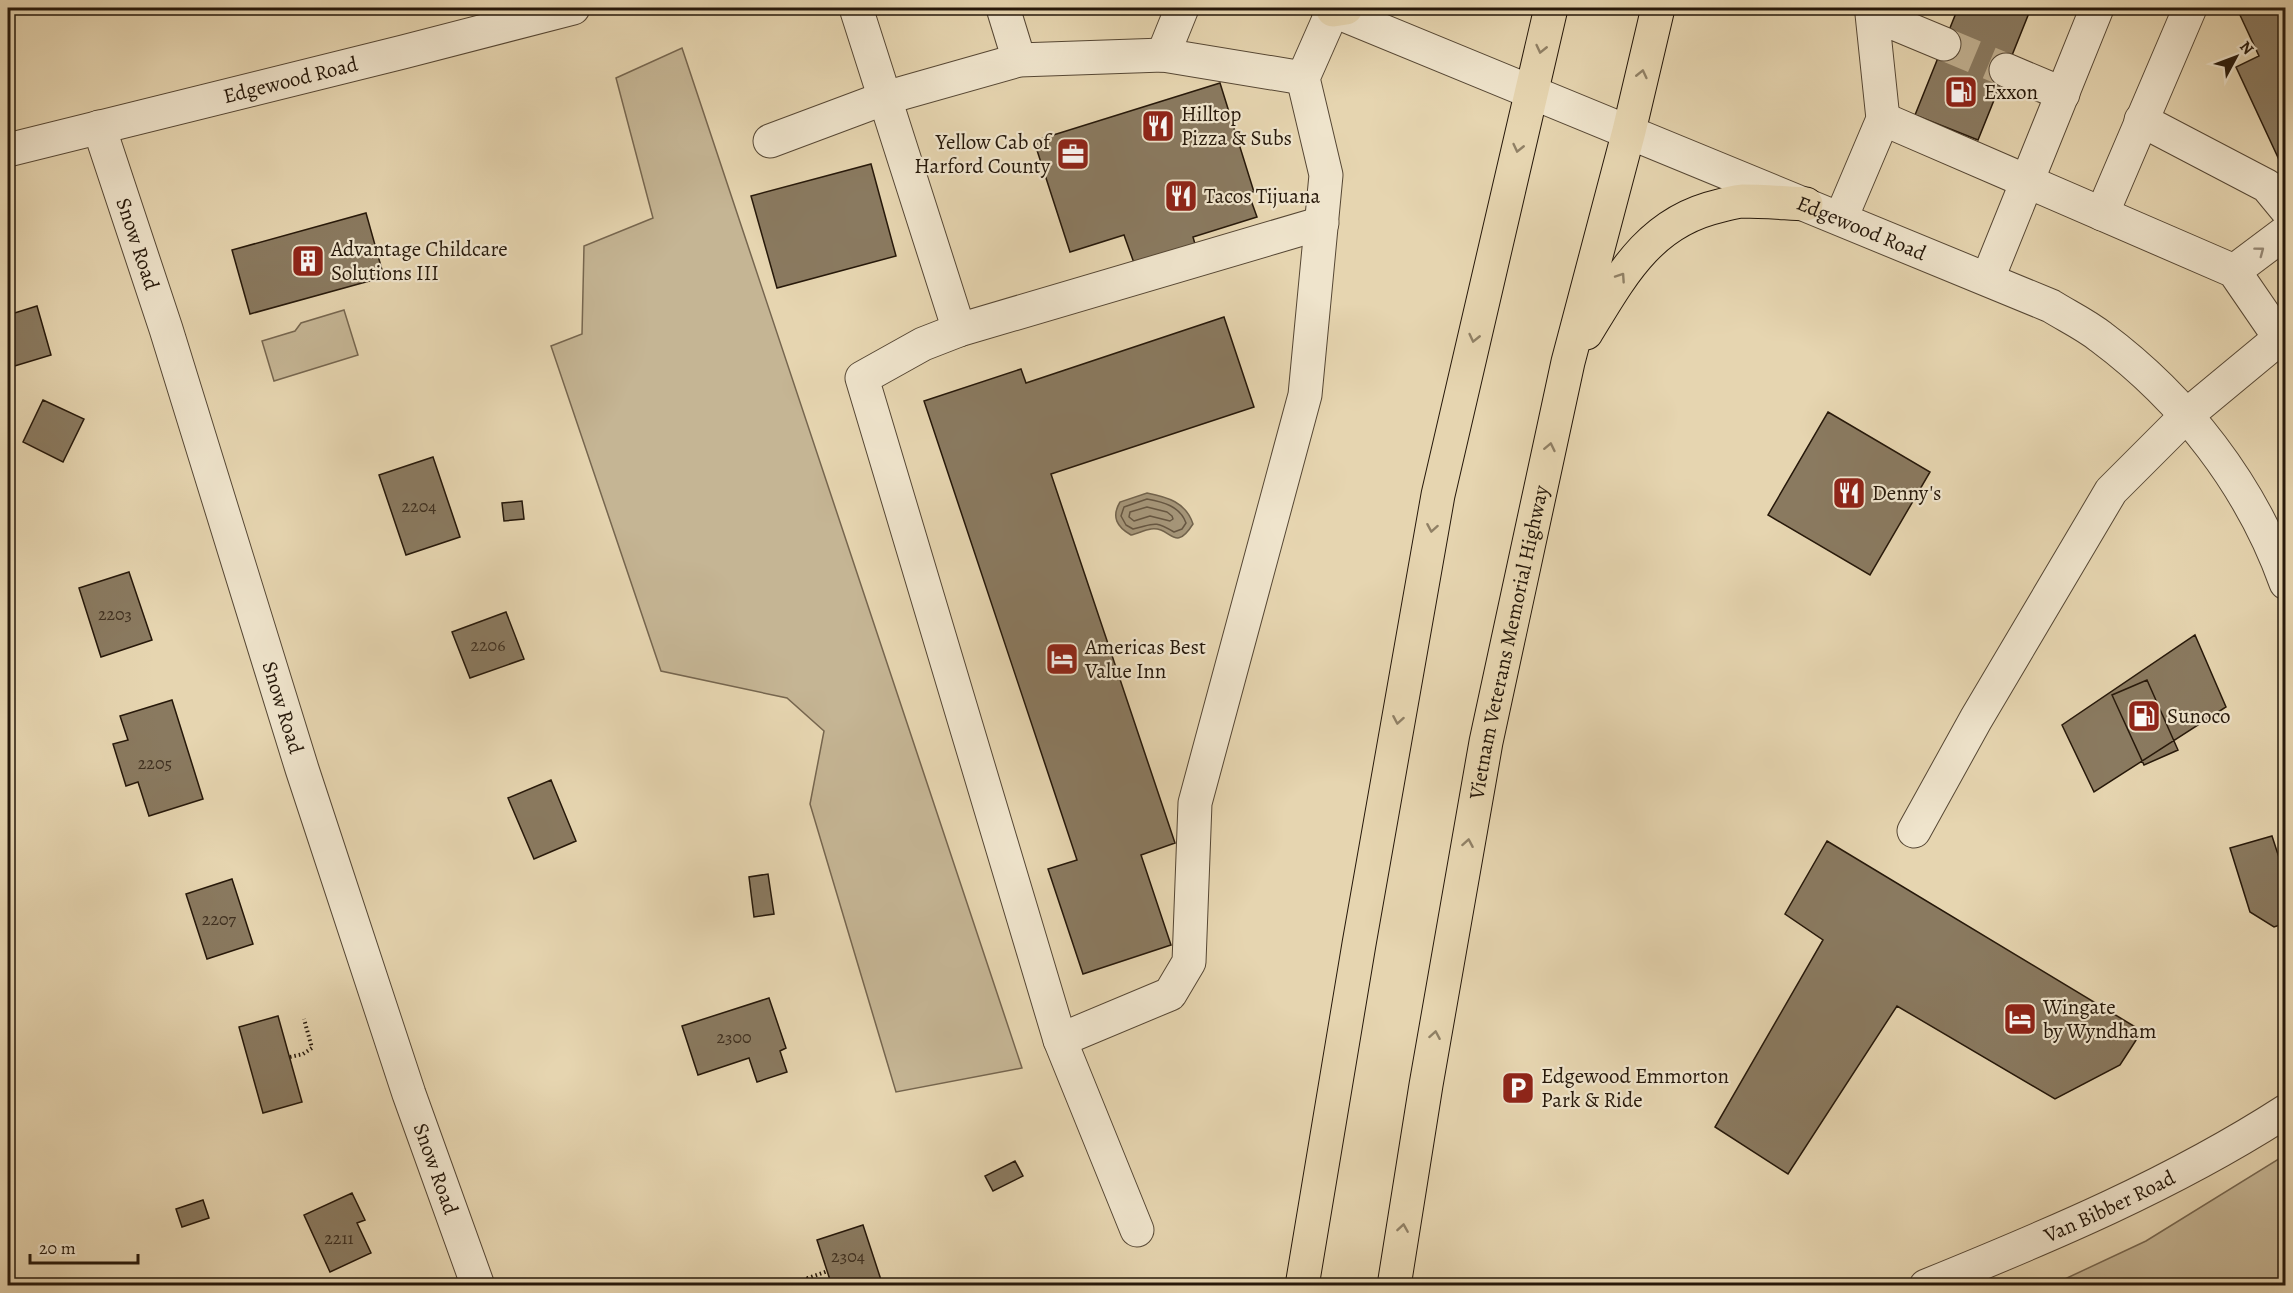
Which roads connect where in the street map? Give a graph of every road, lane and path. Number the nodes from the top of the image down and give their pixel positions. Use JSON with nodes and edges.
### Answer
{"nodes":[{"id":1,"x":573,"y":8,"type":"edge"},
{"id":2,"x":856,"y":8,"type":"edge"},
{"id":3,"x":1004,"y":8,"type":"edge"},
{"id":4,"x":1182,"y":8,"type":"edge"},
{"id":5,"x":1335,"y":8,"type":"edge"},
{"id":6,"x":1551,"y":8,"type":"edge"},
{"id":7,"x":1658,"y":8,"type":"edge"},
{"id":8,"x":2097,"y":8,"type":"edge"},
{"id":9,"x":2190,"y":8,"type":"edge"},
{"id":10,"x":1873,"y":11,"type":"edge"},
{"id":11,"x":1944,"y":44,"type":"tunnel mouth"},
{"id":12,"x":1163,"y":55,"type":"junction"},
{"id":13,"x":1019,"y":60,"type":"junction"},
{"id":14,"x":2006,"y":70,"type":"tunnel mouth"},
{"id":15,"x":1303,"y":78,"type":"junction"},
{"id":16,"x":1531,"y":91,"type":"junction"},
{"id":17,"x":2062,"y":94,"type":"junction"},
{"id":18,"x":885,"y":98,"type":"junction"},
{"id":19,"x":1883,"y":118,"type":"junction"},
{"id":20,"x":2141,"y":120,"type":"junction"},
{"id":21,"x":99,"y":127,"type":"junction"},
{"id":22,"x":1629,"y":131,"type":"junction"},
{"id":23,"x":770,"y":141,"type":"dead end"},
{"id":24,"x":8,"y":150,"type":"edge"},
{"id":25,"x":2027,"y":181,"type":"junction"},
{"id":26,"x":1806,"y":204,"type":"junction"},
{"id":27,"x":2286,"y":209,"type":"edge"},
{"id":28,"x":2102,"y":214,"type":"junction"},
{"id":29,"x":1841,"y":218,"type":"junction"},
{"id":30,"x":1322,"y":223,"type":"junction"},
{"id":31,"x":2286,"y":232,"type":"edge"},
{"id":32,"x":2234,"y":271,"type":"junction"},
{"id":33,"x":1988,"y":278,"type":"junction"},
{"id":34,"x":959,"y":330,"type":"junction"},
{"id":35,"x":2283,"y":336,"type":"edge"},
{"id":36,"x":1568,"y":362,"type":"junction"},
{"id":37,"x":2187,"y":415,"type":"junction"},
{"id":38,"x":2286,"y":583,"type":"edge"},
{"id":39,"x":1914,"y":831,"type":"dead end"},
{"id":40,"x":304,"y":1019,"type":"dead end"},
{"id":41,"x":1060,"y":1040,"type":"junction"},
{"id":42,"x":290,"y":1057,"type":"dead end"},
{"id":43,"x":2286,"y":1111,"type":"edge"},
{"id":44,"x":1137,"y":1230,"type":"dead end"},
{"id":45,"x":828,"y":1272,"type":"dead end"},
{"id":46,"x":478,"y":1286,"type":"edge"},
{"id":47,"x":802,"y":1286,"type":"edge"},
{"id":48,"x":1302,"y":1286,"type":"edge"},
{"id":49,"x":1394,"y":1286,"type":"edge"},
{"id":50,"x":1926,"y":1286,"type":"edge"}],
"edges":[{"from":1,"to":21,"type":"street","name":"Edgewood Road"},
{"from":2,"to":18,"type":"street"},
{"from":3,"to":13,"type":"street"},
{"from":4,"to":12,"type":"street"},
{"from":5,"to":15,"type":"street"},
{"from":5,"to":16,"type":"street","name":"Edgewood Road"},
{"from":6,"to":16,"type":"highway","one_way":true},
{"from":22,"to":7,"type":"highway","name":"Vietnam Veterans Memorial Highway","one_way":true},
{"from":8,"to":17,"type":"street"},
{"from":9,"to":20,"type":"street"},
{"from":10,"to":11,"type":"street"},
{"from":10,"to":19,"type":"street"},
{"from":12,"to":13,"type":"street"},
{"from":12,"to":15,"type":"street"},
{"from":13,"to":18,"type":"street"},
{"from":14,"to":17,"type":"street"},
{"from":15,"to":30,"type":"street"},
{"from":16,"to":22,"type":"street","name":"Edgewood Road"},
{"from":16,"to":48,"type":"highway","one_way":true},
{"from":17,"to":25,"type":"street"},
{"from":18,"to":23,"type":"street"},
{"from":18,"to":34,"type":"street"},
{"from":19,"to":25,"type":"street"},
{"from":19,"to":29,"type":"street"},
{"from":20,"to":27,"type":"street"},
{"from":20,"to":28,"type":"street"},
{"from":21,"to":24,"type":"street","name":"Edgewood Road"},
{"from":21,"to":46,"type":"street","name":"Snow Road"},
{"from":22,"to":26,"type":"street","name":"Edgewood Road"},
{"from":22,"to":36,"type":"highway","name":"Vietnam Veterans Memorial Highway"},
{"from":25,"to":28,"type":"street"},
{"from":25,"to":33,"type":"street"},
{"from":26,"to":29,"type":"street","name":"Edgewood Road"},
{"from":36,"to":26,"type":"highway","one_way":true},
{"from":28,"to":32,"type":"street"},
{"from":29,"to":33,"type":"street","name":"Edgewood Road"},
{"from":30,"to":34,"type":"street"},
{"from":30,"to":41,"type":"street"},
{"from":32,"to":31,"type":"street","one_way":true},
{"from":32,"to":35,"type":"street"},
{"from":33,"to":37,"type":"street","name":"Edgewood Road"},
{"from":34,"to":41,"type":"street"},
{"from":35,"to":37,"type":"street"},
{"from":49,"to":36,"type":"highway","name":"Vietnam Veterans Memorial Highway","one_way":true},
{"from":37,"to":38,"type":"street","name":"Edgewood Road"},
{"from":37,"to":39,"type":"street"},
{"from":40,"to":42,"type":"path"},
{"from":41,"to":44,"type":"street"},
{"from":43,"to":50,"type":"street","name":"Van Bibber Road"},
{"from":45,"to":47,"type":"path"}]}
